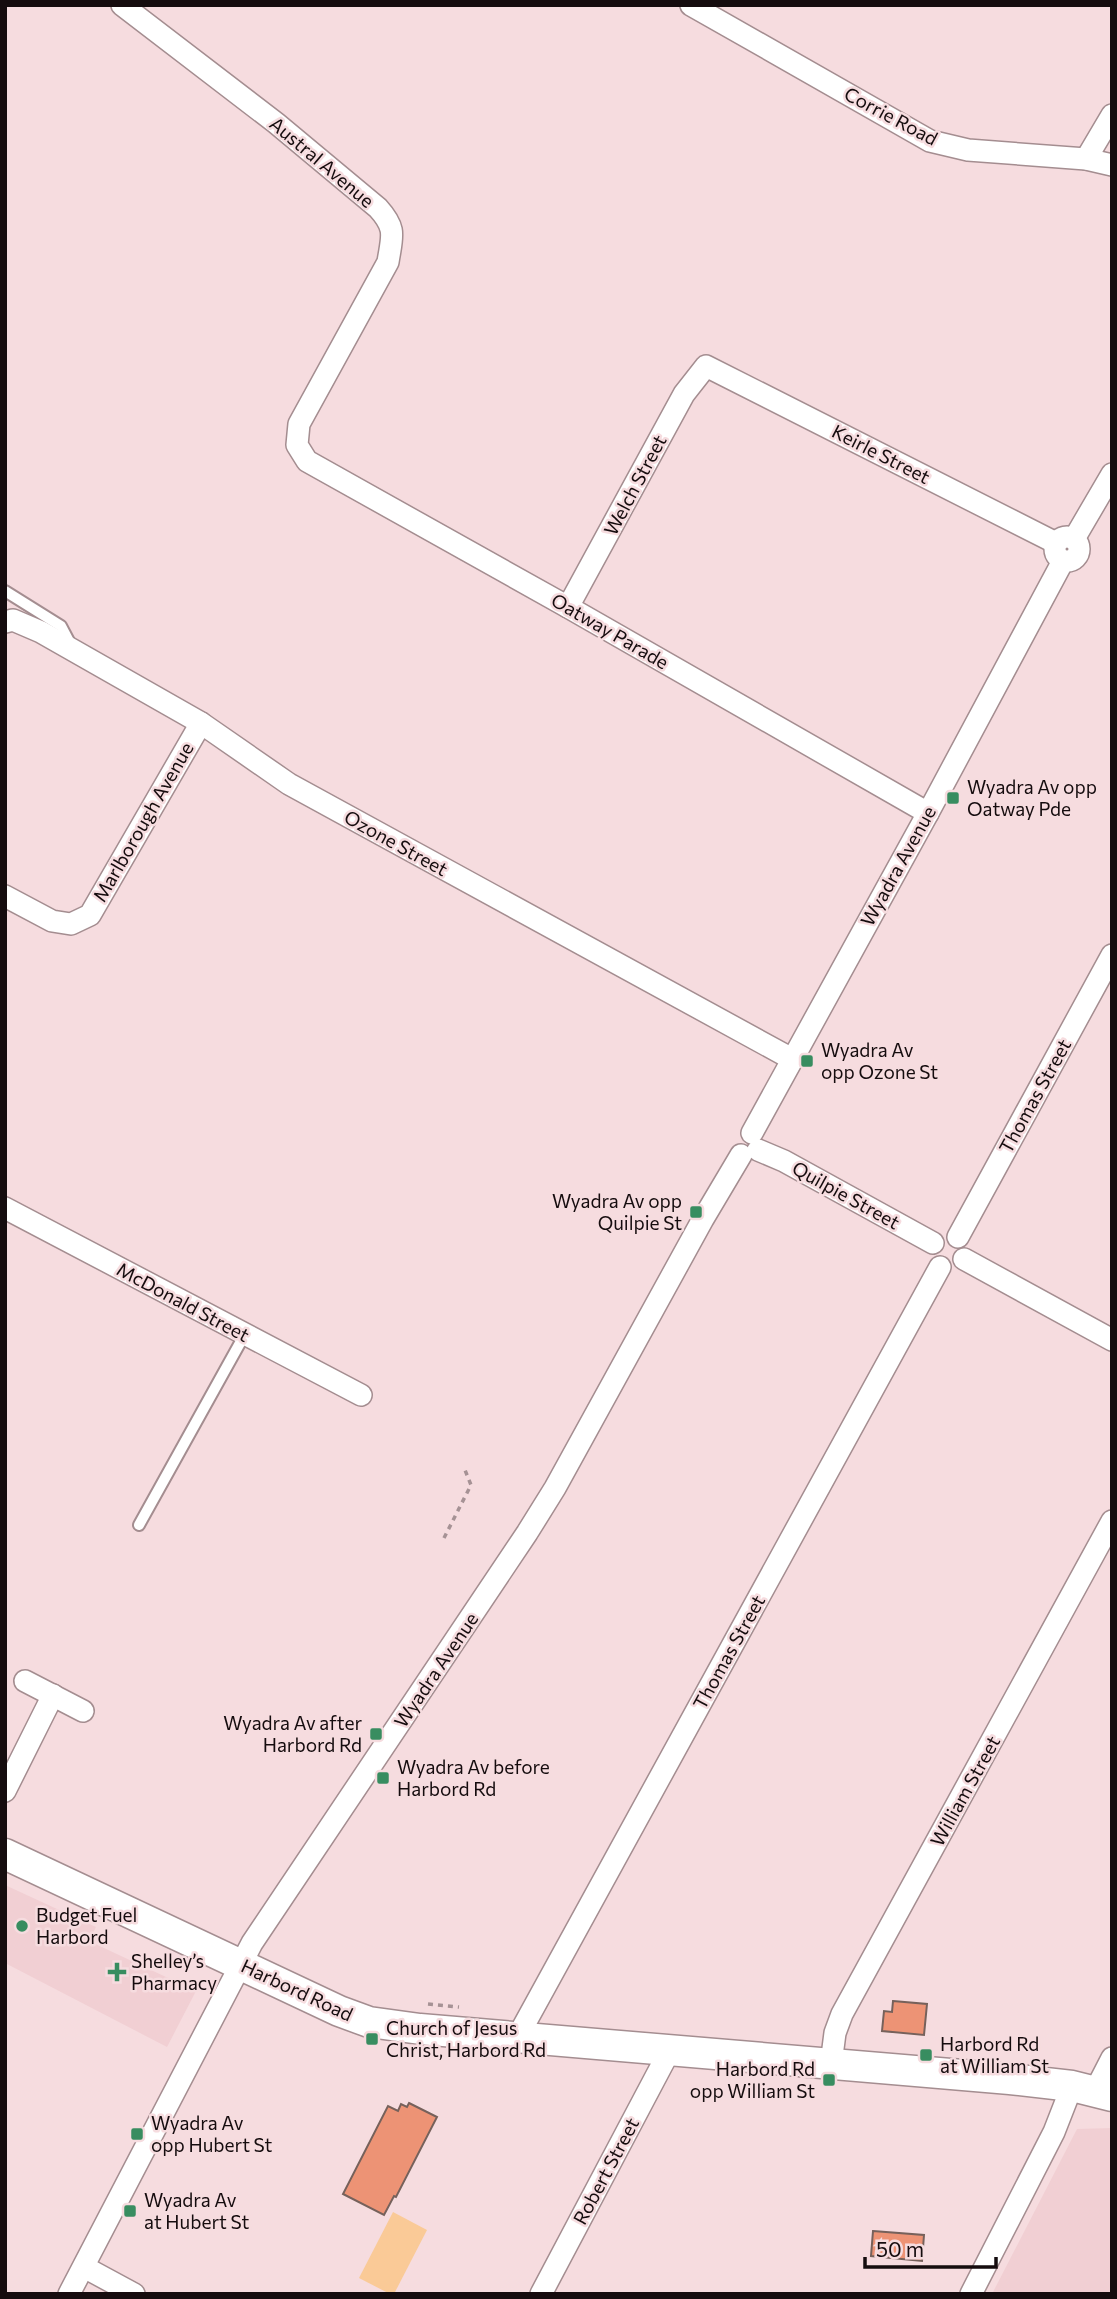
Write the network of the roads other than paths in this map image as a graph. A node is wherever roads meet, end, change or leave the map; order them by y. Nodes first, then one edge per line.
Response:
1 (122, 5) edge
2 (691, 5) edge
3 (1112, 115) edge
4 (1086, 159) junction
5 (1112, 165) edge
6 (706, 366) joint
7 (297, 445) joint
8 (1112, 474) edge
9 (1065, 548) junction
10 (5, 591) edge
11 (568, 607) junction
12 (5, 622) edge
13 (74, 651) junction
14 (201, 723) junction
15 (928, 813) junction
16 (5, 896) edge
17 (1112, 955) edge
18 (792, 1059) junction
19 (751, 1146) junction
20 (5, 1208) edge
21 (958, 1237) junction
22 (933, 1243) junction
23 (964, 1259) junction
24 (940, 1267) junction
25 (245, 1334) junction
26 (1112, 1340) edge
27 (361, 1395) dead end
28 (1112, 1521) edge
29 (139, 1525) dead end
30 (25, 1681) dead end
31 (53, 1695) junction
32 (83, 1711) dead end
33 (5, 1791) edge
34 (5, 1854) edge
35 (241, 1964) junction
36 (518, 2036) junction
37 (671, 2048) junction
38 (1112, 2058) edge
39 (831, 2064) junction
40 (1093, 2091) edge
41 (83, 2267) junction
42 (69, 2294) edge
43 (134, 2294) edge
44 (541, 2294) edge
45 (971, 2294) edge

1 - 7 street, Austral Avenue
2 - 4 street, Corrie Road
3 - 4 street
4 - 5 street, Corrie Road
6 - 9 street, Keirle Street
6 - 11 street, Welch Street
7 - 11 street, Oatway Parade
8 - 9 street, Wyadra Avenue
9 - 15 street, Wyadra Avenue
10 - 13 lane
11 - 15 street, Oatway Parade
12 - 13 street, Ozone Street
13 - 14 street, Ozone Street
14 - 16 street, Marlborough Avenue
14 - 18 street, Ozone Street
15 - 18 street, Wyadra Avenue
17 - 21 street, Thomas Street
18 - 19 street, Wyadra Avenue
19 - 22 street, Quilpie Street
19 - 35 street, Wyadra Avenue
20 - 25 street, McDonald Street
21 - 22 street
21 - 23 street
22 - 24 street
23 - 24 street
23 - 26 street
24 - 36 street, Thomas Street
25 - 27 street, McDonald Street
25 - 29 lane
28 - 39 street, William Street
30 - 31 street
31 - 32 street
31 - 33 street
34 - 35 main road, Harbord Road
35 - 36 main road, Harbord Road
35 - 41 street, Wyadra Avenue
36 - 37 main road, Harbord Road
37 - 39 main road, Harbord Road
37 - 44 street, Robert Street
38 - 40 street
39 - 40 main road, Harbord Road
40 - 45 street
41 - 42 street, Wyadra Avenue
41 - 43 street

